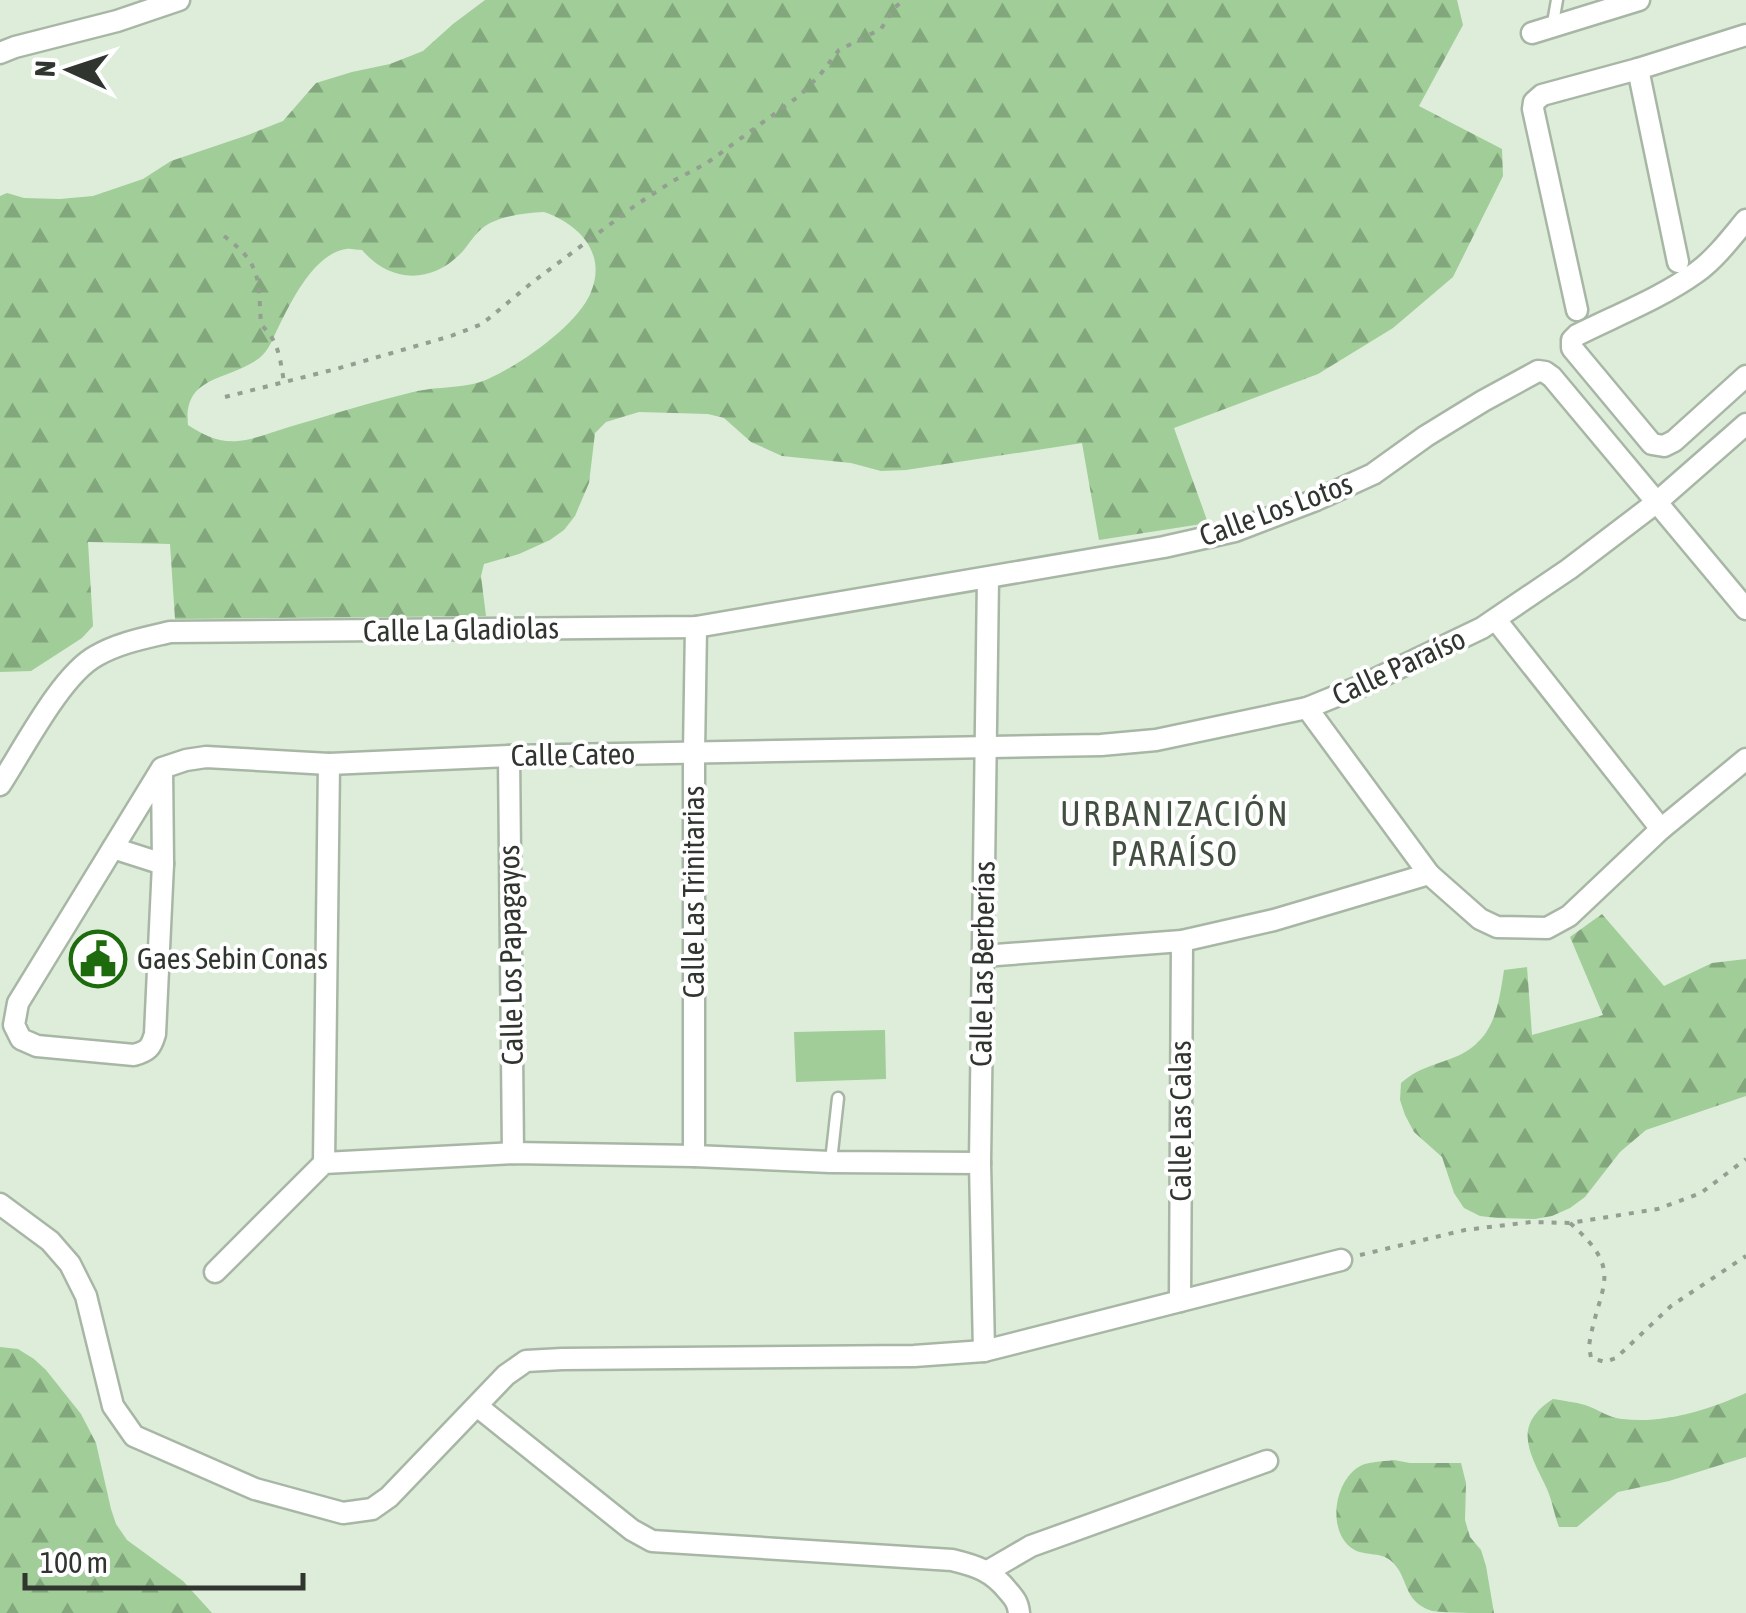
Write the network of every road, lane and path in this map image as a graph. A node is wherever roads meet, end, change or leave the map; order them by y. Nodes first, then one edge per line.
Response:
1 (179, 0) edge
2 (904, 0) edge
3 (1557, 0) edge
4 (1639, 0) edge
5 (1556, 25) junction
6 (1532, 33) dead end
7 (1745, 41) edge
8 (0, 53) edge
9 (1638, 69) junction
10 (1746, 220) edge
11 (224, 236) dead end
12 (1678, 262) dead end
13 (1577, 310) dead end
14 (1746, 376) edge
15 (284, 382) junction
16 (225, 397) dead end
17 (1746, 424) edge
18 (1657, 502) junction
19 (988, 578) junction
20 (1746, 609) edge
21 (1496, 620) junction
22 (696, 628) junction
23 (1308, 708) junction
24 (986, 748) junction
25 (694, 752) junction
26 (509, 756) junction
27 (1746, 759) edge
28 (329, 764) junction
29 (162, 768) junction
30 (0, 785) edge
31 (1661, 829) junction
32 (113, 848) junction
33 (163, 864) junction
34 (1429, 874) junction
35 (1182, 941) junction
36 (984, 956) junction
37 (838, 1098) dead end
38 (513, 1153) junction
39 (694, 1156) junction
40 (1746, 1158) edge
41 (830, 1162) junction
42 (324, 1163) junction
43 (980, 1163) junction
44 (0, 1204) edge
45 (1570, 1224) junction
46 (1746, 1256) edge
47 (1341, 1260) joint
48 (215, 1272) dead end
49 (1180, 1302) junction
50 (984, 1351) junction
51 (477, 1406) junction
52 (1267, 1462) dead end
53 (988, 1571) junction
54 (1019, 1613) edge

1 - 8 street
2 - 15 path
3 - 5 lane
4 - 5 street
5 - 6 street
7 - 9 street
9 - 12 street
9 - 13 street
10 - 14 street
11 - 15 path
15 - 16 path
17 - 18 street, Calle Paraíso
18 - 19 street, Calle Los Lotos
18 - 20 street
18 - 21 street, Calle Paraíso
19 - 22 street, Calle La Gladiolas
19 - 24 street, Calle Las Berberías
21 - 23 street, Calle Paraíso
21 - 31 street
22 - 25 street, Calle Las Trinitarias
22 - 30 street, Calle La Gladiolas
23 - 24 street, Calle Paraíso
23 - 34 street
24 - 25 street, Calle Cateo
24 - 36 street, Calle Las Berberías
25 - 26 street, Calle Cateo
25 - 39 street, Calle Las Trinitarias
26 - 28 street, Calle Cateo
26 - 38 street, Calle Los Papagayos
27 - 31 street
28 - 29 street, Calle Cateo
28 - 42 street
29 - 32 street
29 - 33 street
31 - 34 street
32 - 33 street
32 - 33 street
34 - 35 street
35 - 36 street
35 - 49 street, Calle Las Calas
36 - 43 street, Calle Las Berberías
37 - 41 lane
38 - 39 street
38 - 42 street
39 - 41 street
40 - 45 path
41 - 43 street
42 - 48 street
43 - 50 street, Calle Las Berberías
44 - 51 street
45 - 46 path
45 - 47 path
47 - 49 street
49 - 50 street
50 - 51 street
51 - 53 street
52 - 53 street
53 - 54 street

